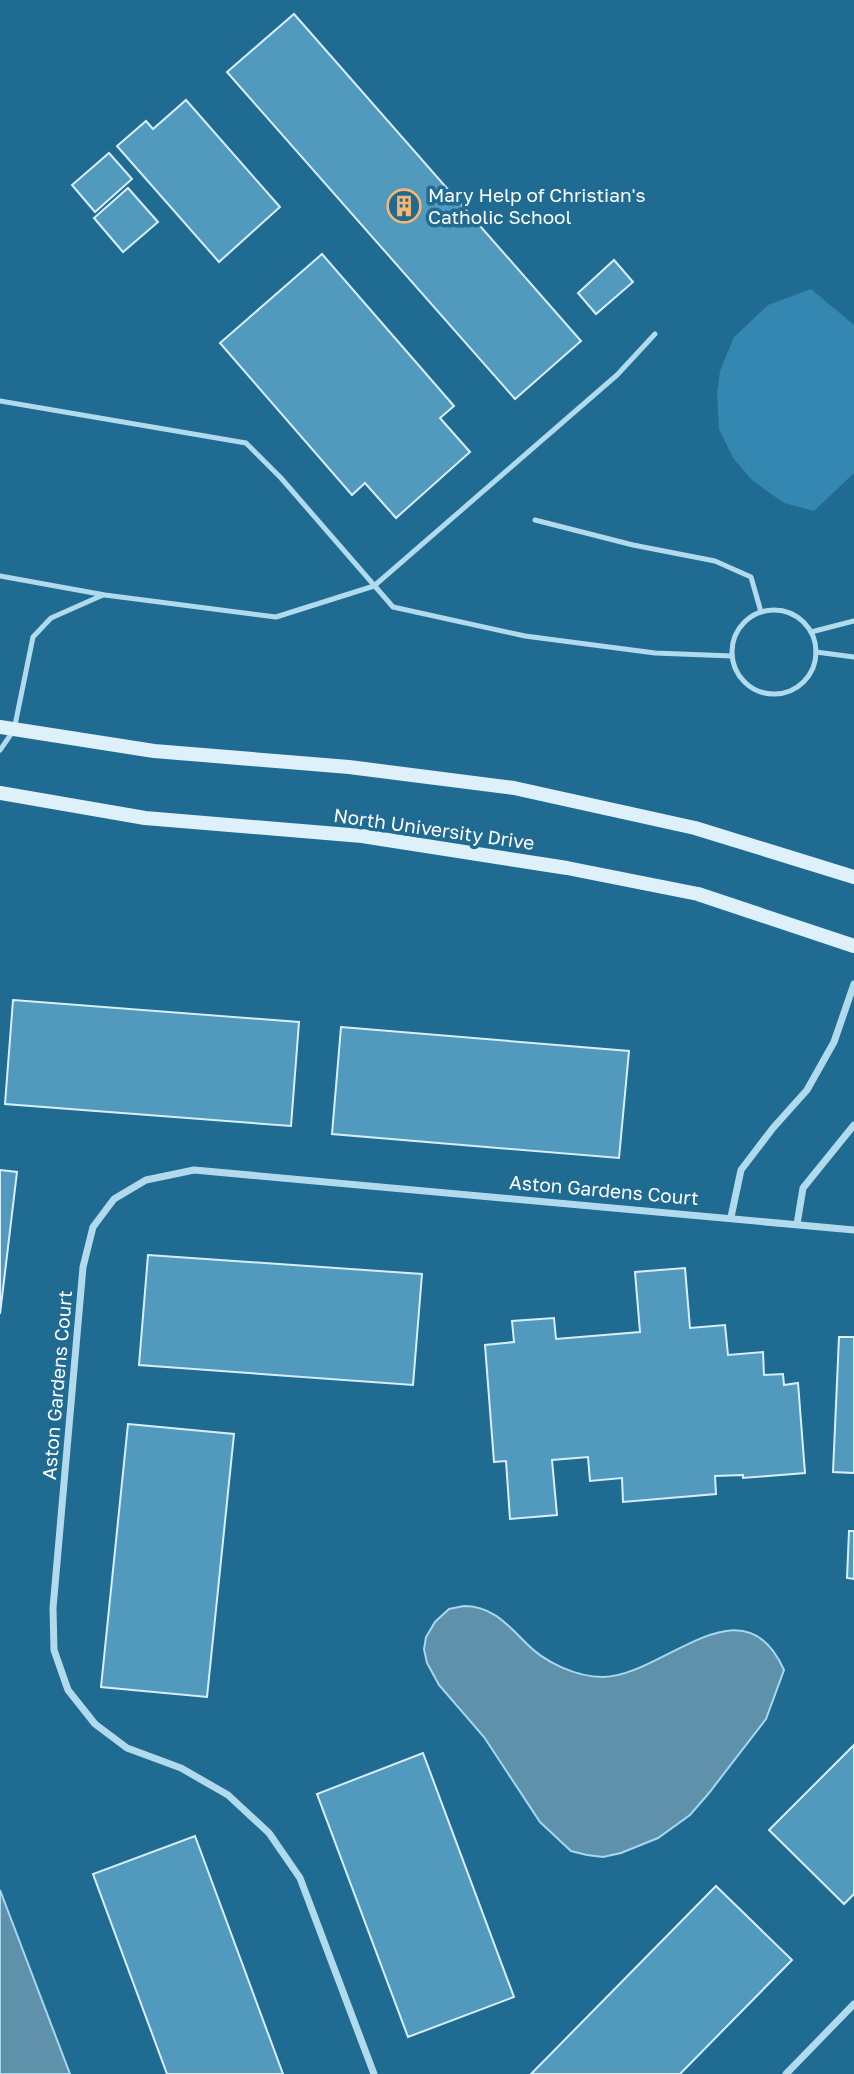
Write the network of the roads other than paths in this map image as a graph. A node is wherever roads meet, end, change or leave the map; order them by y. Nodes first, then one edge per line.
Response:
1 (655, 334) dead end
2 (0, 401) edge
3 (535, 520) dead end
4 (0, 576) edge
5 (373, 586) junction
6 (105, 595) junction
7 (761, 612) junction
8 (854, 621) edge
9 (811, 632) junction
10 (816, 652) junction
11 (732, 656) junction
12 (854, 657) edge
13 (7, 728) edge
14 (0, 750) edge
15 (0, 793) edge
16 (854, 877) edge
17 (854, 946) edge
18 (854, 984) edge
19 (854, 1125) edge
20 (731, 1217) junction
21 (797, 1224) junction
22 (854, 1230) edge
23 (854, 2004) edge
24 (374, 2074) edge
25 (786, 2074) edge

1 - 5 lane
2 - 5 lane
3 - 7 lane
4 - 6 lane
5 - 6 lane
5 - 11 lane
6 - 13 lane
7 - 9 lane
7 - 11 lane
8 - 9 lane
9 - 10 lane
10 - 11 lane
10 - 12 lane
13 - 14 lane
13 - 16 main road
15 - 17 main road, North University Drive
18 - 20 street
19 - 21 street
20 - 21 street, Aston Gardens Court
20 - 24 street, Aston Gardens Court
21 - 22 street, Aston Gardens Court
23 - 25 street

